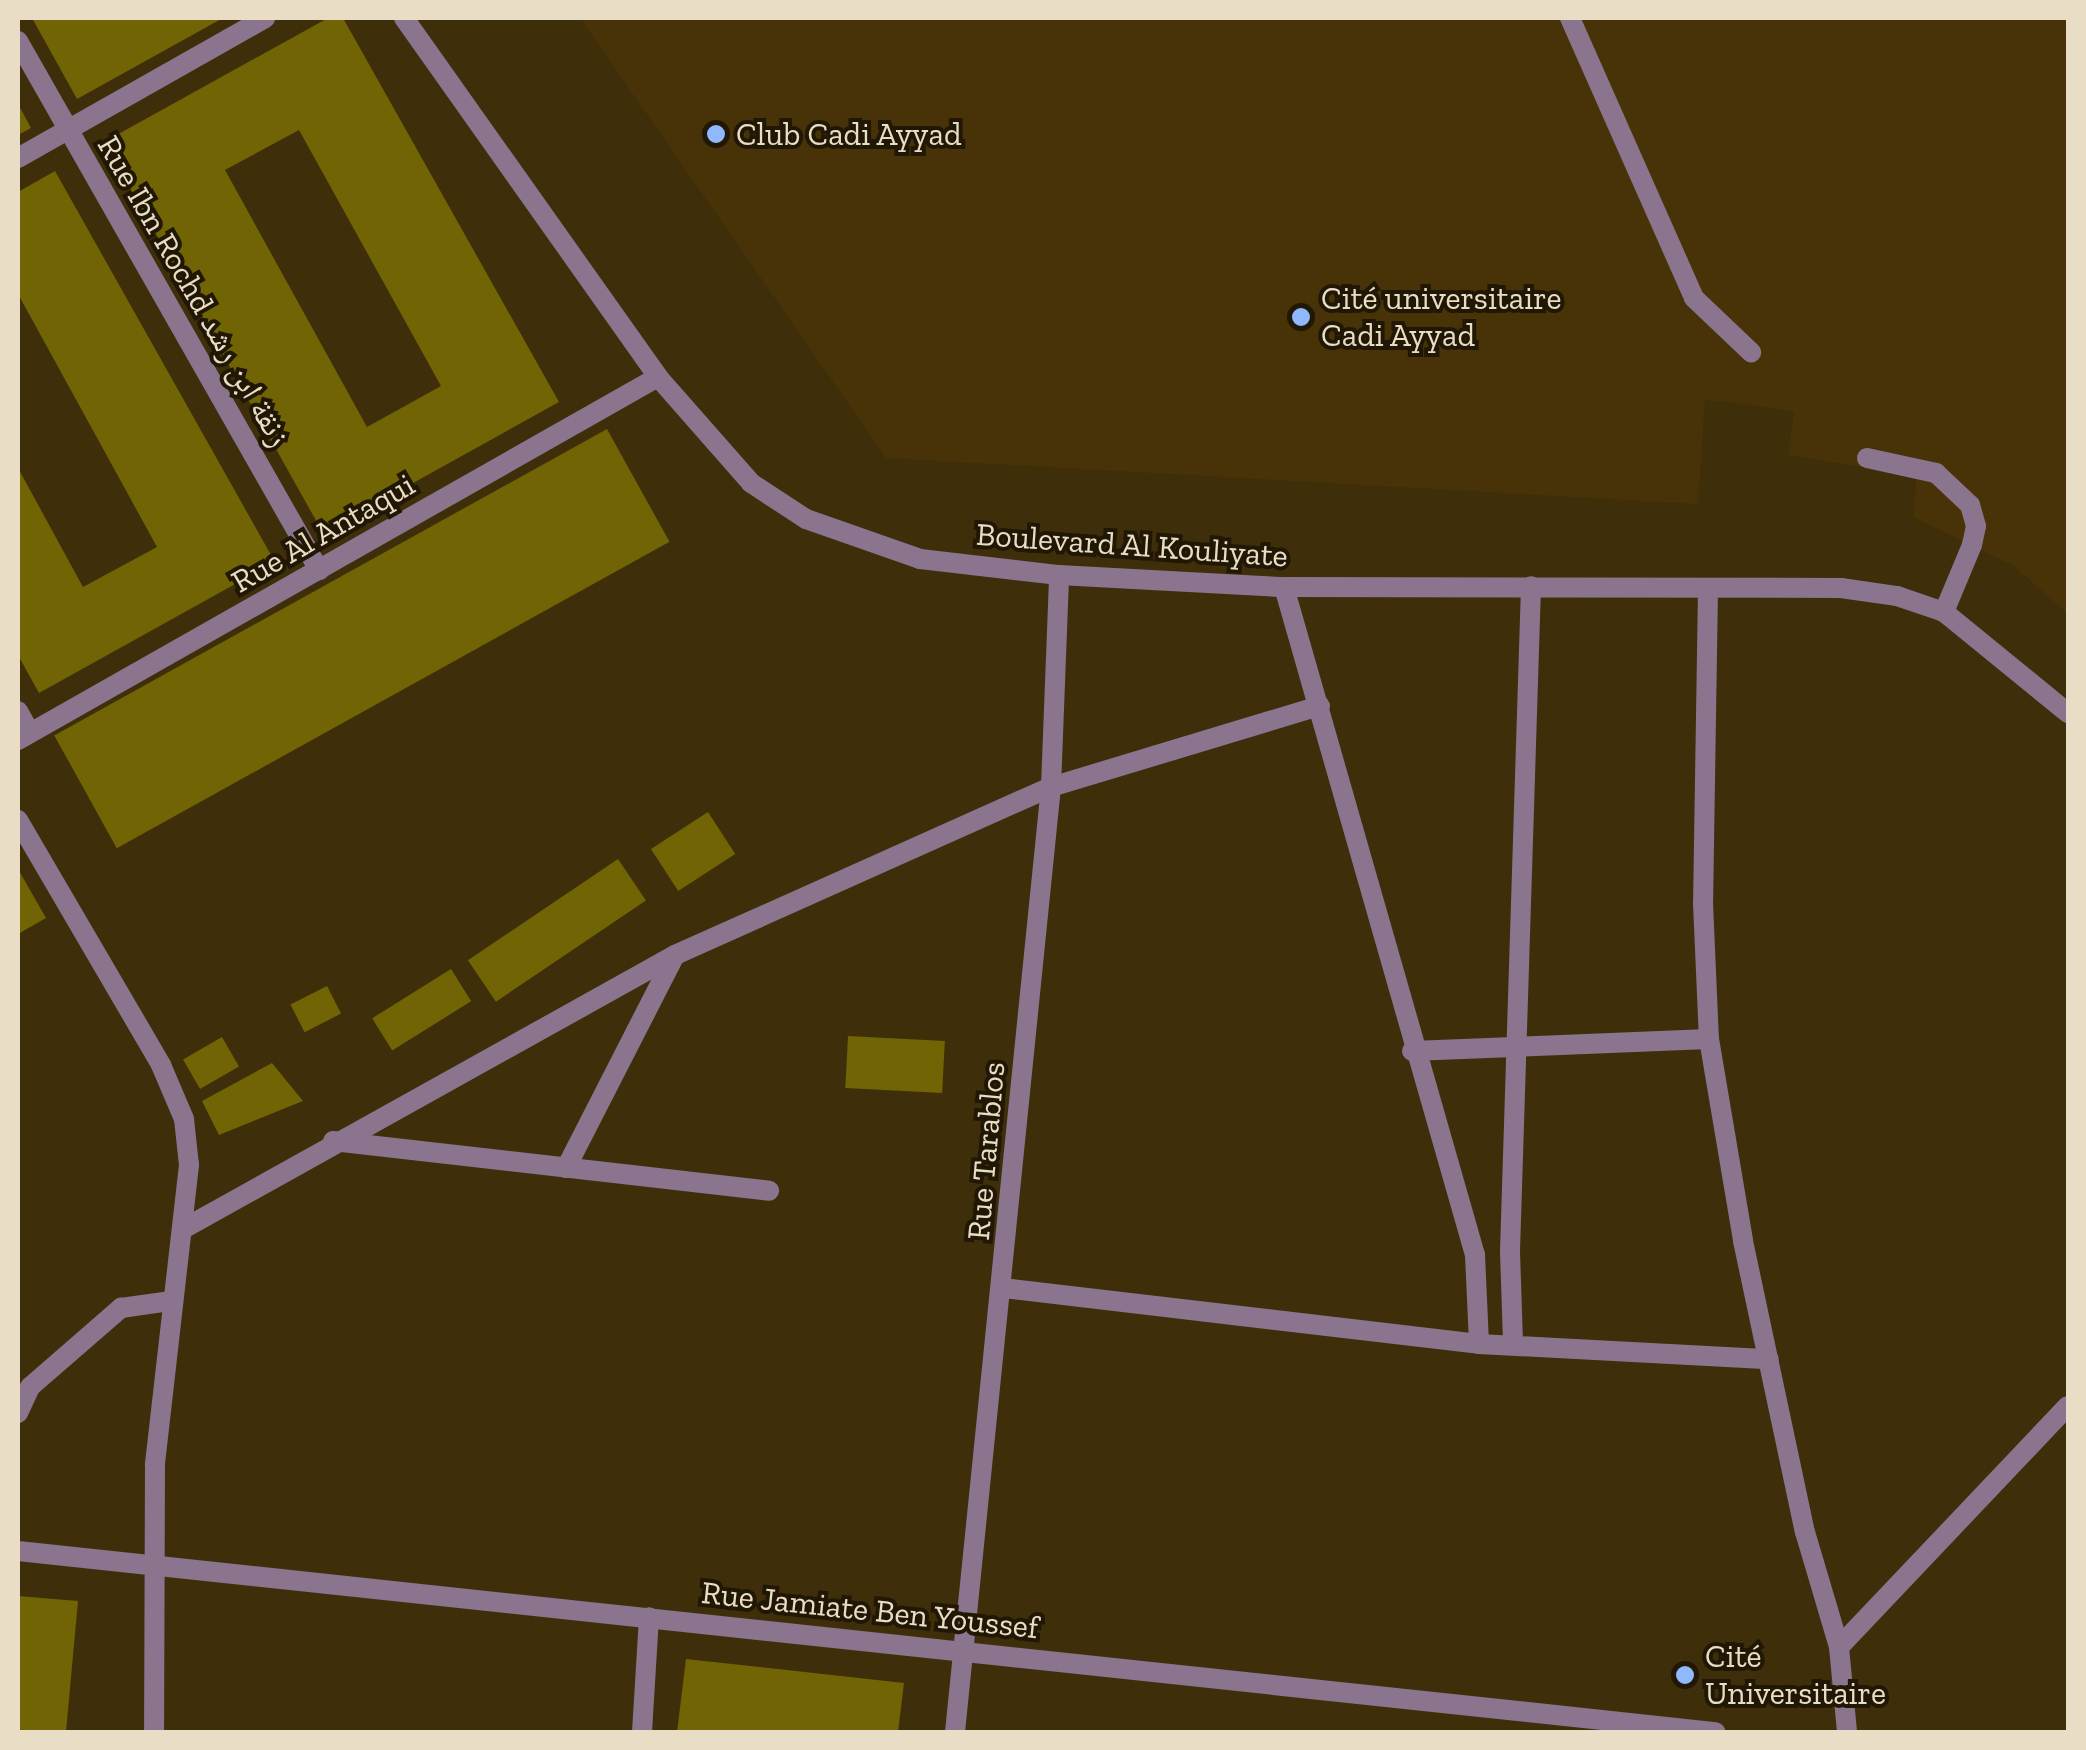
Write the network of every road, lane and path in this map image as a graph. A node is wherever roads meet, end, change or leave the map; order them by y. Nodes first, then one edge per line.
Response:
1 (265, 18) edge
2 (404, 18) edge
3 (1570, 18) edge
4 (18, 41) edge
5 (68, 129) junction
6 (18, 158) edge
7 (1751, 352) dead end
8 (658, 377) junction
9 (1867, 458) dead end
10 (319, 570) junction
11 (1059, 574) junction
12 (1532, 586) junction
13 (1284, 587) junction
14 (1708, 590) junction
15 (1944, 612) junction
16 (1320, 706) junction
17 (18, 711) edge
18 (2068, 713) edge
19 (24, 736) edge
20 (1051, 787) junction
21 (18, 820) edge
22 (674, 955) junction
23 (1709, 1039) junction
24 (1515, 1042) junction
25 (1412, 1051) junction
26 (333, 1141) junction
27 (566, 1168) junction
28 (769, 1191) dead end
29 (183, 1229) junction
30 (1004, 1288) junction
31 (170, 1301) junction
32 (1513, 1342) junction
33 (1480, 1344) junction
34 (1769, 1359) junction
35 (2068, 1406) edge
36 (18, 1413) edge
37 (18, 1551) edge
38 (153, 1562) junction
39 (649, 1617) junction
40 (1839, 1647) junction
41 (965, 1649) junction
42 (1588, 1726) edge
43 (154, 1732) edge
44 (642, 1732) edge
45 (955, 1732) edge
46 (1716, 1732) edge
47 (1847, 1732) edge

1 - 5 street
2 - 8 street, Boulevard Al Kouliyate
3 - 7 street
4 - 5 street, Rue Ibn Rochd زنقة ابن رشد
5 - 6 street
5 - 10 street, Rue Ibn Rochd زنقة ابن رشد
8 - 10 street, Rue Al Antaqui
8 - 11 street, Boulevard Al Kouliyate
9 - 15 street
10 - 19 street, Rue Al Antaqui
11 - 13 street, Boulevard Al Kouliyate
11 - 20 street, Rue Tarablos
12 - 13 street, Boulevard Al Kouliyate
12 - 14 street, Boulevard Al Kouliyate
12 - 24 street
13 - 16 street
14 - 15 street, Boulevard Al Kouliyate
14 - 23 street
15 - 18 street, Boulevard Al Kouliyate
16 - 20 street
16 - 25 street
17 - 19 street
20 - 22 street
20 - 30 street, Rue Tarablos
21 - 29 street
22 - 26 street
22 - 27 street
23 - 24 street
23 - 34 street
24 - 25 street
24 - 32 street
25 - 33 street
26 - 27 street
26 - 29 street
27 - 28 street
29 - 31 street
30 - 33 street
30 - 41 street, Rue Tarablos
31 - 36 street
31 - 38 street
32 - 33 street
32 - 34 street
34 - 40 street
35 - 40 street
37 - 38 street, Rue Jamiate Ben Youssef
38 - 39 street, Rue Jamiate Ben Youssef
38 - 43 street
39 - 41 street, Rue Jamiate Ben Youssef
39 - 44 street
40 - 47 street
41 - 42 street, Rue Jamiate Ben Youssef
41 - 45 street, Rue Tarablos
42 - 46 street, Rue Jamiate Ben Youssef

